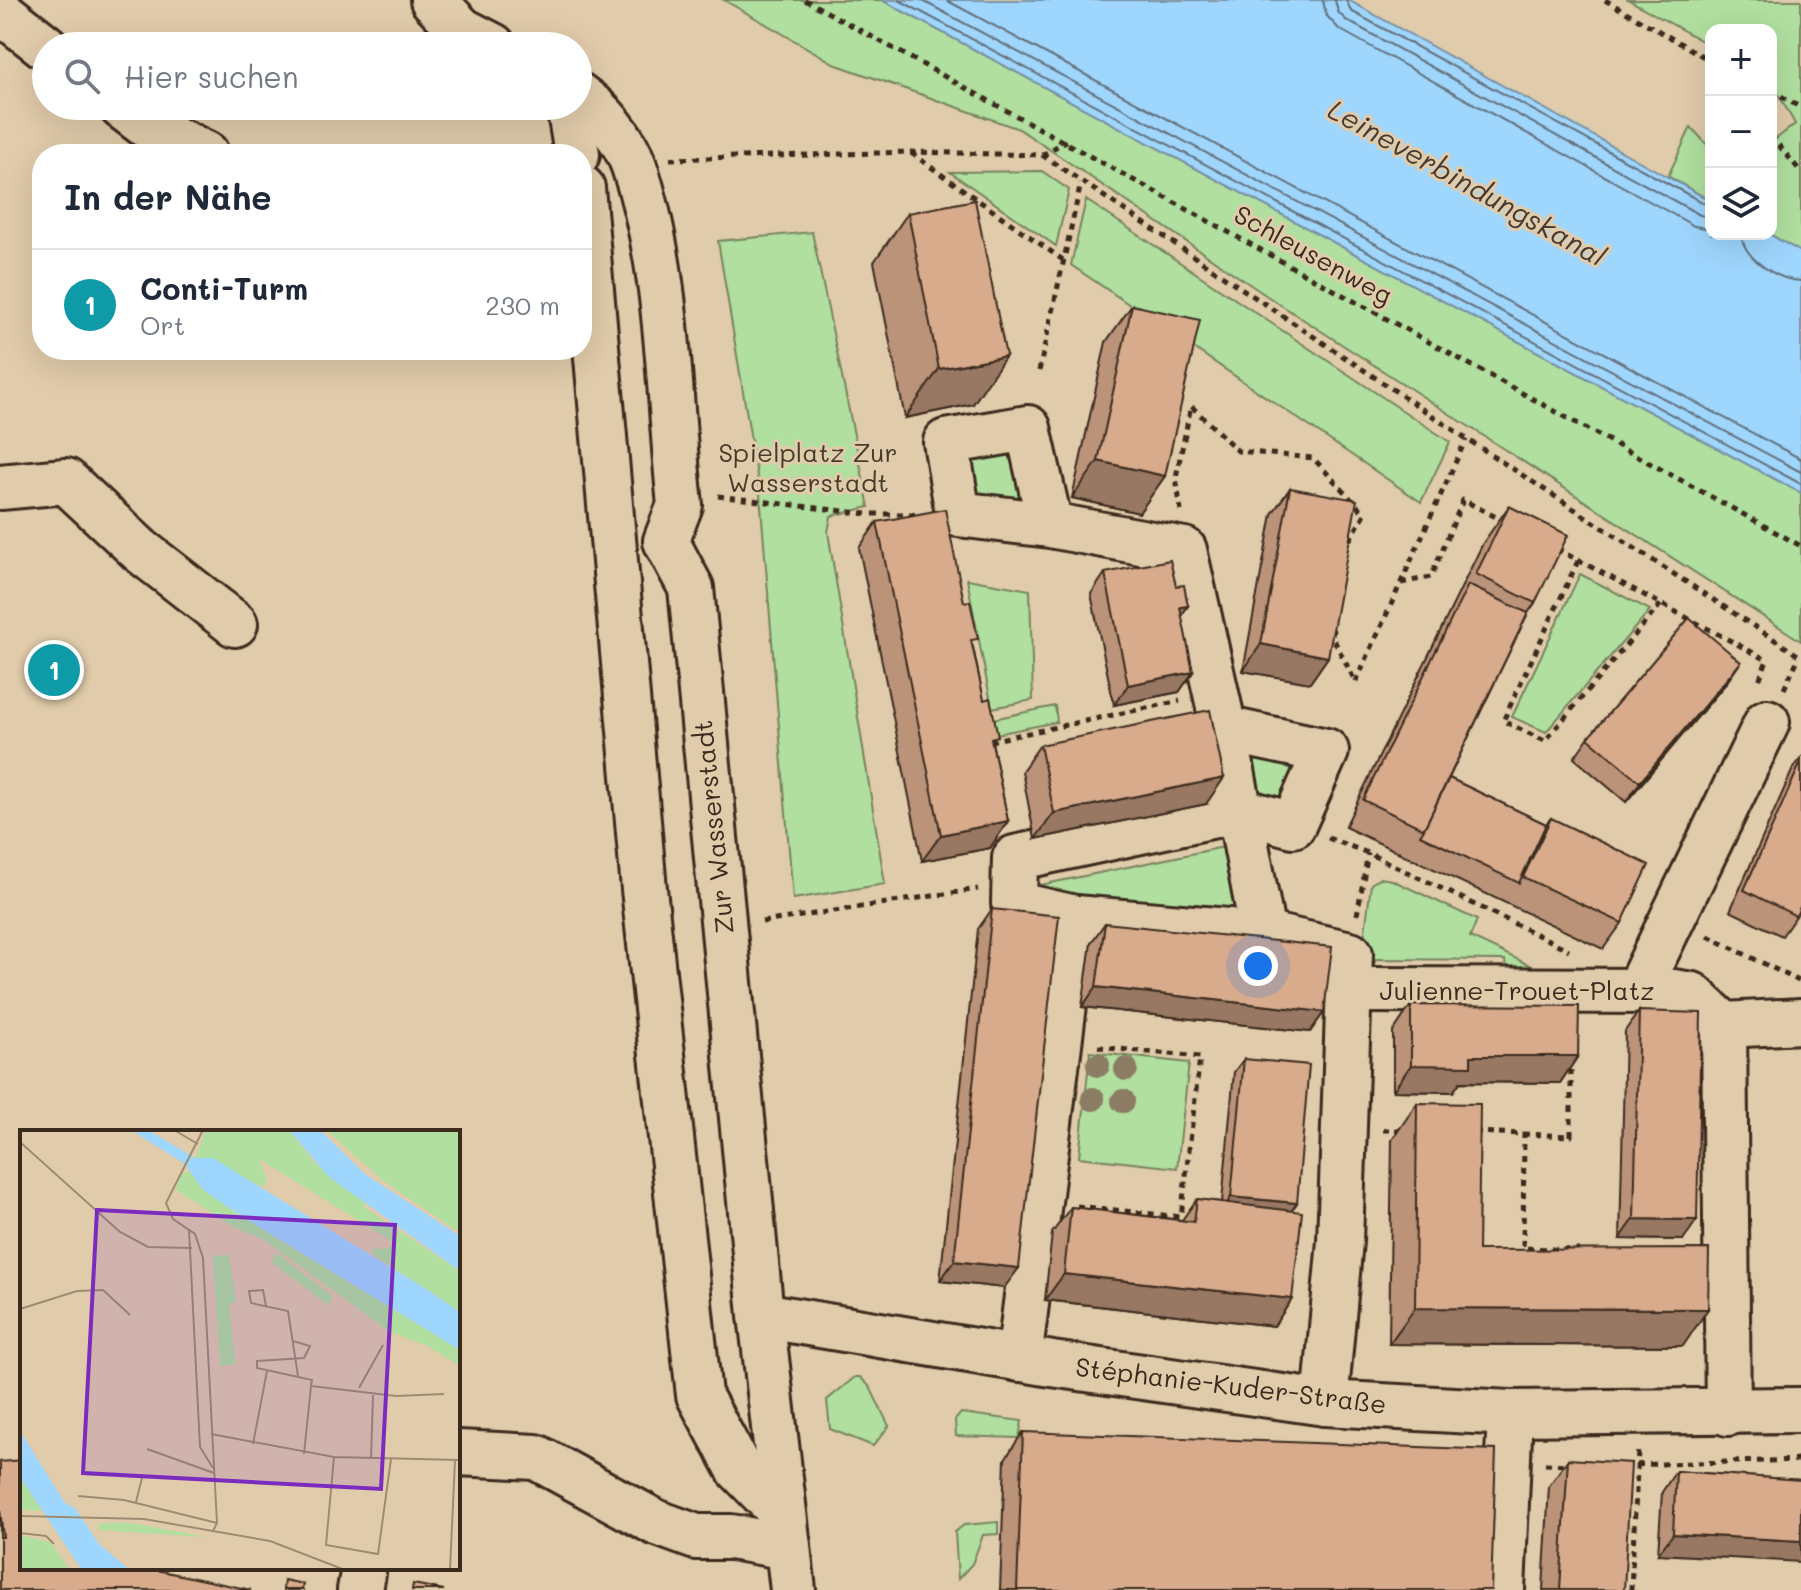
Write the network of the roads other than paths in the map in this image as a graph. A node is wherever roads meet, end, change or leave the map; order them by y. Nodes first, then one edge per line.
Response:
1 (433, 0) edge
2 (0, 11) edge
3 (466, 32) edge
4 (32, 36) edge
5 (592, 105) edge
6 (139, 120) edge
7 (571, 120) edge
8 (185, 144) edge
9 (575, 144) edge
10 (592, 300) edge
11 (0, 487) edge
12 (1050, 525) junction
13 (613, 538) junction
14 (666, 541) junction
15 (235, 624) dead end
16 (1761, 705) road end
17 (1220, 711) junction
18 (1238, 810) junction
19 (1075, 918) junction
20 (1263, 934) junction
21 (1348, 972) junction
22 (1638, 990) junction
23 (1801, 1021) edge
24 (1724, 1025) junction
25 (761, 1315) junction
26 (1019, 1359) junction
27 (1325, 1403) junction
28 (1801, 1410) edge
29 (1510, 1413) junction
30 (1728, 1413) junction
31 (460, 1453) edge
32 (786, 1531) junction
33 (793, 1590) edge
34 (1502, 1590) edge

1 - 3 street
2 - 4 street
5 - 14 street
6 - 8 street
7 - 9 street
10 - 13 street
11 - 15 street
12 - 12 street
12 - 17 street
13 - 14 street
13 - 32 street
14 - 25 street, Zur Wasserstadt
16 - 22 street
17 - 18 street
17 - 18 street
18 - 19 street, Julienne-Trouet-Platz
18 - 20 street
19 - 20 street, Julienne-Trouet-Platz
19 - 26 street
20 - 21 street, Julienne-Trouet-Platz
21 - 22 street, Julienne-Trouet-Platz
21 - 27 street
22 - 24 street, Julienne-Trouet-Platz
23 - 24 street
24 - 30 street
25 - 26 street, Stéphanie-Kuder-Straße
25 - 32 street, Zur Wasserstadt
26 - 27 street, Stéphanie-Kuder-Straße
27 - 29 street, Stéphanie-Kuder-Straße
28 - 30 street, Stéphanie-Kuder-Straße
29 - 30 street, Stéphanie-Kuder-Straße
29 - 34 street
31 - 32 street
32 - 33 street, Zur Wasserstadt

